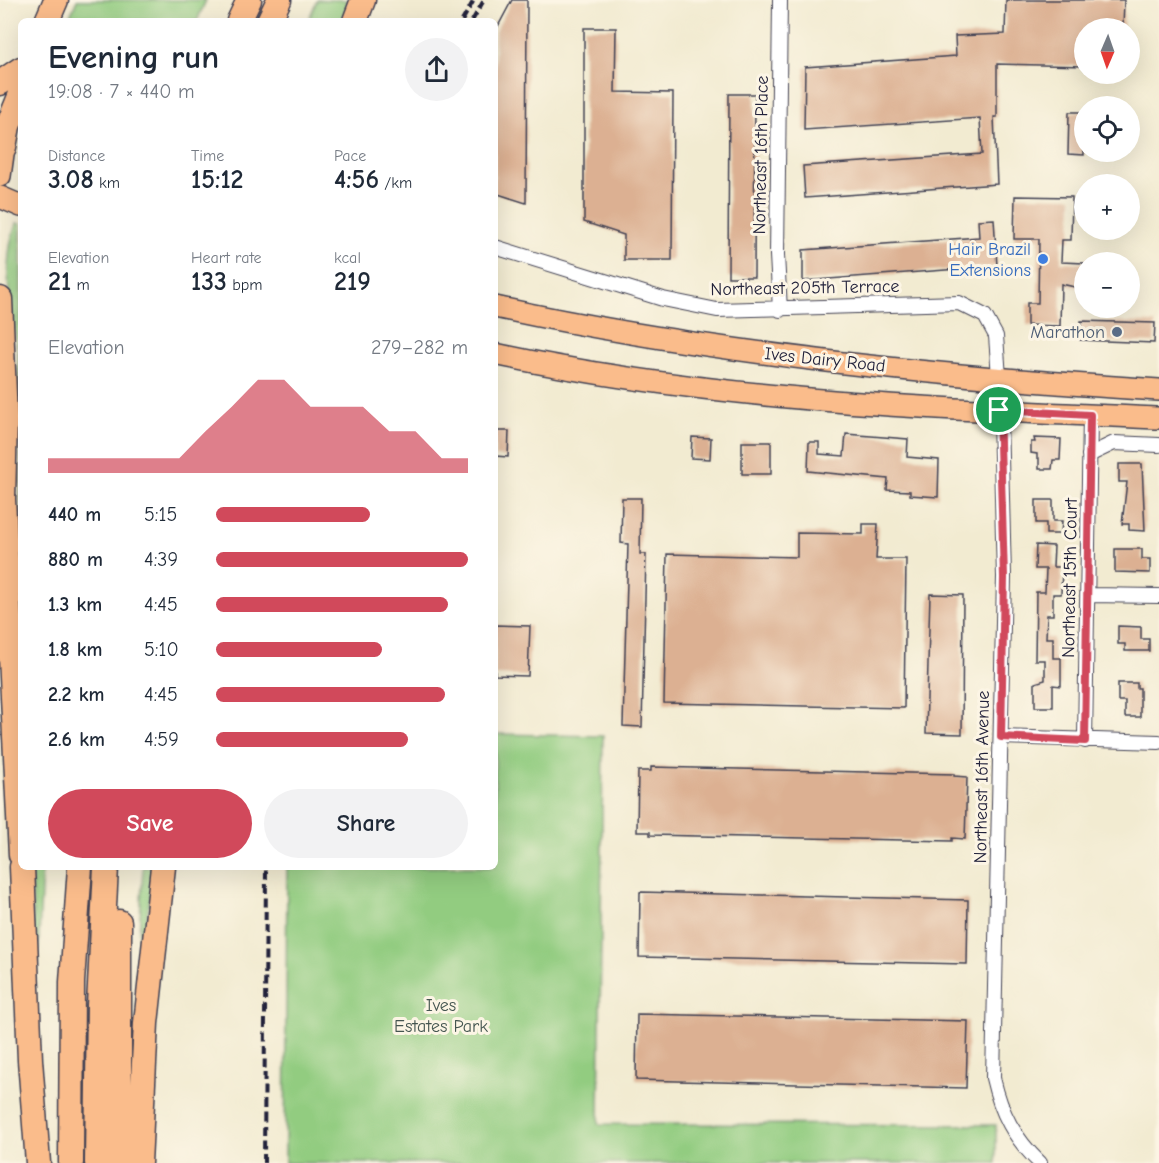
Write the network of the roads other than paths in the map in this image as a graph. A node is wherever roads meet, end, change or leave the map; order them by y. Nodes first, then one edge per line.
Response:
1 (56, 0) edge
2 (234, 0) edge
3 (249, 0) edge
4 (279, 0) edge
5 (296, 0) edge
6 (363, 0) edge
7 (780, 0) edge
8 (48, 18) edge
9 (226, 18) edge
10 (240, 18) edge
11 (270, 18) edge
12 (288, 18) edge
13 (356, 18) edge
14 (18, 71) edge
15 (0, 83) edge
16 (18, 101) edge
17 (8, 149) edge
18 (0, 176) edge
19 (0, 197) edge
20 (18, 205) edge
21 (498, 249) edge
22 (0, 299) edge
23 (498, 308) edge
24 (780, 309) junction
25 (498, 355) edge
26 (999, 377) junction
27 (1159, 390) edge
28 (999, 410) junction
29 (1090, 415) junction
30 (1159, 418) edge
31 (1159, 445) edge
32 (1089, 455) junction
33 (1, 492) edge
34 (1089, 595) junction
35 (1159, 596) edge
36 (1001, 737) junction
37 (1085, 741) junction
38 (1159, 742) edge
39 (18, 801) edge
40 (22, 870) edge
41 (63, 870) edge
42 (80, 870) edge
43 (106, 870) edge
44 (123, 870) edge
45 (164, 870) edge
46 (38, 1163) edge
47 (56, 1163) edge
48 (71, 1163) edge
49 (97, 1163) edge
50 (119, 1163) edge
51 (139, 1163) edge
52 (1040, 1163) edge

1 - 8 highway
2 - 9 highway
3 - 10 highway
4 - 11 highway
5 - 12 highway
6 - 13 highway
7 - 24 street, Northeast 16th Place
14 - 15 highway
16 - 17 highway
17 - 18 main road
19 - 20 main road
21 - 24 street, Northeast 205th Terrace
22 - 33 highway
23 - 26 main road, Ives Dairy Road
24 - 26 street, Northeast 205th Terrace
25 - 28 main road, Ives Dairy Road
26 - 27 main road, Ives Dairy Road
26 - 28 street, Northeast 16th Avenue
28 - 29 main road, Ives Dairy Road
28 - 36 street, Northeast 16th Avenue
29 - 30 main road, Ives Dairy Road
29 - 32 street, Northeast 15th Court
31 - 32 street
32 - 34 street, Northeast 15th Court
33 - 39 highway
34 - 35 street
34 - 37 street, Northeast 15th Court
36 - 37 street
36 - 52 street, Northeast 16th Avenue
37 - 38 street
40 - 46 highway
41 - 47 highway
42 - 48 highway
43 - 49 highway
44 - 50 highway
45 - 51 highway

